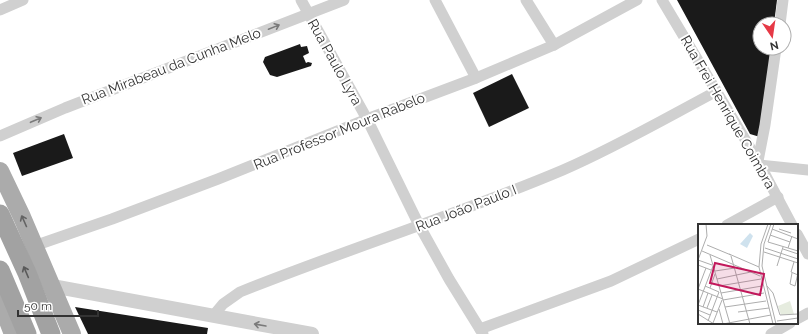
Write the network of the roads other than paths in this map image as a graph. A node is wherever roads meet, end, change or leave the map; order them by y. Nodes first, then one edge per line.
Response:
1 (23, 0) edge
2 (301, 0) edge
3 (344, 0) edge
4 (435, 0) edge
5 (526, 0) edge
6 (637, 0) edge
7 (662, 0) edge
8 (783, 0) edge
9 (0, 10) edge
10 (308, 13) junction
11 (781, 16) edge
12 (554, 46) junction
13 (775, 56) edge
14 (476, 78) junction
15 (717, 91) junction
16 (367, 119) junction
17 (0, 136) edge
18 (759, 163) junction
19 (0, 170) edge
20 (808, 170) edge
21 (778, 198) junction
22 (0, 214) edge
23 (729, 224) edge
24 (791, 224) edge
25 (419, 225) junction
26 (798, 236) edge
27 (698, 239) edge
28 (34, 246) junction
29 (808, 254) edge
30 (0, 270) edge
31 (52, 286) junction
32 (0, 301) edge
33 (808, 313) edge
34 (213, 316) junction
35 (798, 318) edge
36 (788, 324) edge
37 (481, 331) edge
38 (13, 334) edge
39 (27, 334) edge
40 (51, 334) edge
41 (72, 334) edge
42 (312, 334) edge
43 (771, 334) edge

1 - 9 street
2 - 10 street, Rua Paulo Lyra
3 - 10 street, Rua Mirabeau da Cunha Melo
4 - 14 street
5 - 12 street
6 - 12 street, Rua Professor Moura Rabelo
7 - 15 street, Rua Frei Henrique Coimbra
8 - 11 street
10 - 16 street, Rua Paulo Lyra
17 -> 10 street, Rua Mirabeau da Cunha Melo
12 - 14 street, Rua Professor Moura Rabelo
13 - 18 street
14 - 16 street, Rua Professor Moura Rabelo
15 - 18 street, Rua Frei Henrique Coimbra
15 - 25 street, Rua João Paulo I
16 - 25 street, Rua Paulo Lyra
16 - 28 street, Rua Professor Moura Rabelo
18 - 20 street
18 - 21 street, Rua Frei Henrique Coimbra
28 -> 19 main road
21 - 23 street
21 - 24 street, Rua Frei Henrique Coimbra
40 -> 22 highway
25 - 34 street, Rua João Paulo I
25 - 37 street, Rua Paulo Lyra
26 - 29 street
27 - 37 street
28 - 31 main road
30 - 39 highway
31 - 34 street
31 - 41 main road
32 - 38 main road
33 - 35 street
42 -> 34 street
36 - 43 street

